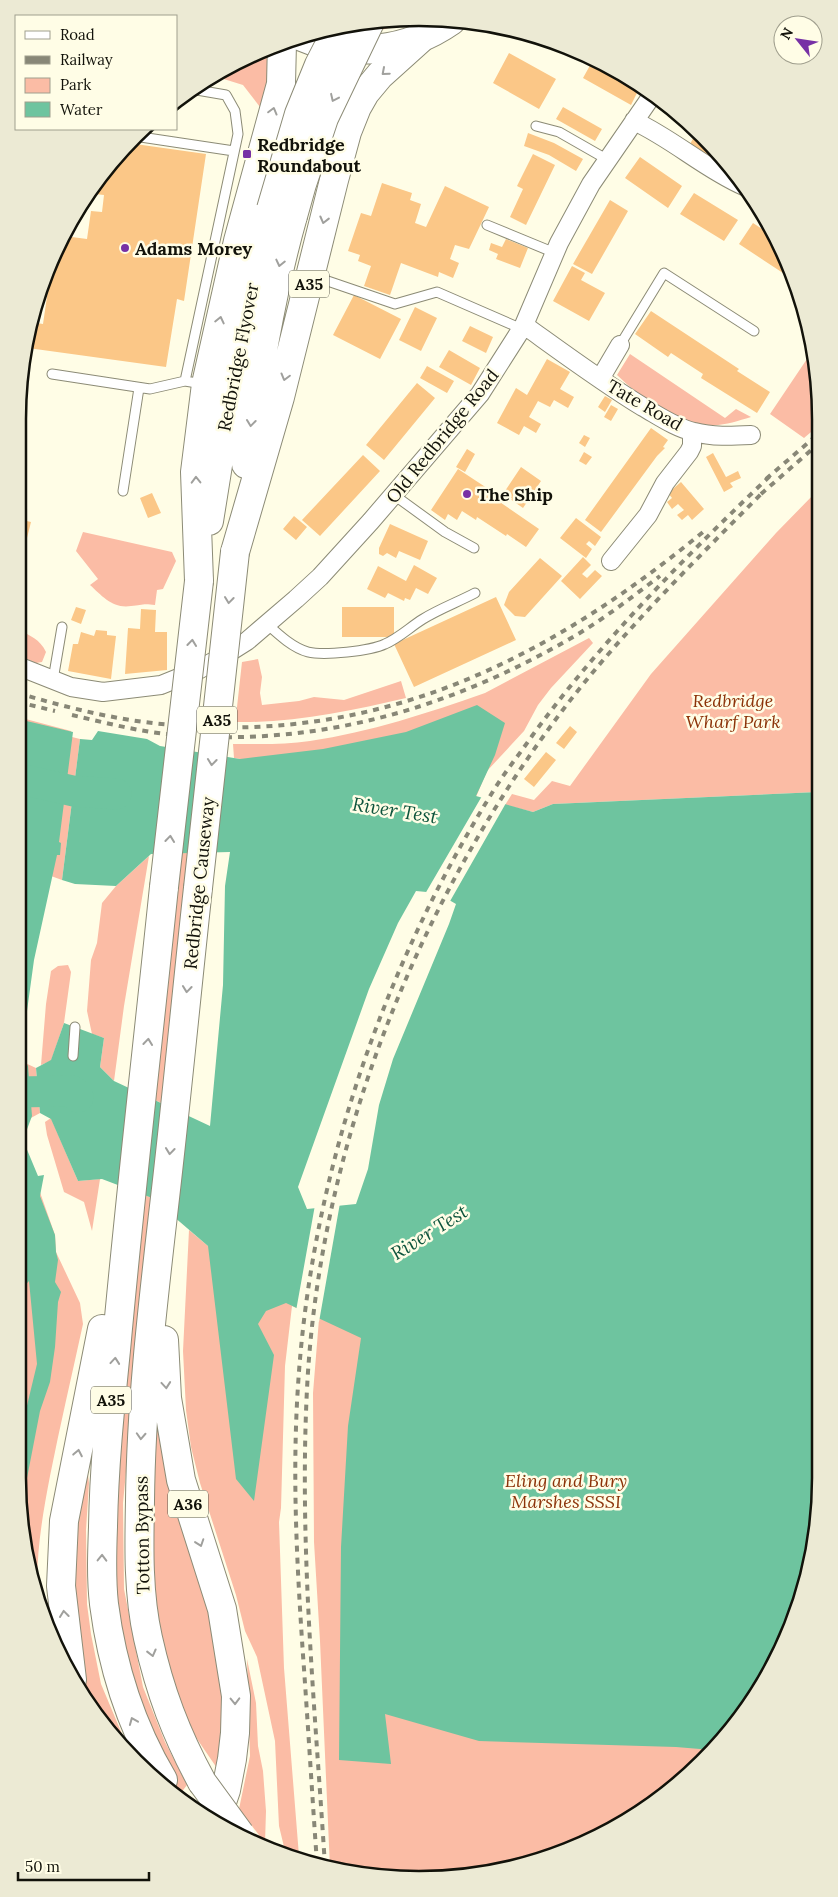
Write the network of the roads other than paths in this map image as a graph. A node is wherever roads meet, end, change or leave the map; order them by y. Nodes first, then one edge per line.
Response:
1 (441, 27) edge
2 (366, 30) edge
3 (333, 36) edge
4 (420, 39) junction
5 (314, 41) edge
6 (282, 51) edge
7 (203, 91) edge
8 (649, 100) edge
9 (634, 121) junction
10 (536, 126) dead end
11 (145, 138) edge
12 (234, 151) junction
13 (608, 160) junction
14 (730, 178) edge
15 (282, 213) junction
16 (486, 225) dead end
17 (555, 253) junction
18 (311, 275) junction
19 (523, 327) junction
20 (754, 331) dead end
21 (620, 345) joint
22 (52, 374) dead end
23 (600, 379) junction
24 (195, 383) junction
25 (139, 388) junction
26 (692, 432) junction
27 (751, 435) dead end
28 (123, 491) dead end
29 (394, 495) junction
30 (474, 548) dead end
31 (235, 552) junction
32 (611, 561) dead end
33 (198, 581) junction
34 (475, 593) dead end
35 (267, 624) junction
36 (62, 627) dead end
37 (26, 669) edge
38 (53, 680) junction
39 (75, 1027) dead end
40 (73, 1056) dead end
41 (130, 1193) junction
42 (163, 1214) junction
43 (69, 1656) edge
44 (158, 1771) edge
45 (218, 1815) edge
46 (232, 1823) edge

1 - 4 main road
2 -> 15 main road, Redbridge Flyover / A35, bridge
3 - 15 main road, Redbridge Flyover / A35, bridge
4 - 5 main road
4 -> 18 main road, A35
24 -> 6 main road, A35
7 - 12 lane
8 - 9 street, Old Redbridge Road
9 - 13 street, Old Redbridge Road
9 - 14 street
10 - 13 lane
11 - 12 lane
12 - 24 lane
13 - 17 street, Old Redbridge Road
15 -> 31 main road, Redbridge Flyover / A35
15 - 33 main road, Redbridge Flyover / A35
16 - 17 lane
17 - 19 street, Old Redbridge Road
18 - 19 lane
18 -> 31 main road, A35
19 - 23 street, Tate Road
19 - 29 street, Old Redbridge Road
20 - 21 lane
21 - 23 street, Tate Road
22 - 25 lane
23 - 26 street, Tate Road
24 - 25 lane
33 -> 24 main road, A35
25 - 28 lane
26 - 27 street, Tate Road
26 - 32 street
29 - 30 lane
29 - 35 street, Old Redbridge Road
31 -> 42 main road, Redbridge Causeway / A35, bridge
41 -> 33 main road, Redbridge Causeway / A35, bridge
34 - 35 lane
35 - 38 street, Old Redbridge Road
36 - 38 lane
37 - 38 street, Old Redbridge Road
39 - 40 lane
43 -> 41 main road
44 -> 41 main road, Totton Bypass / A35
42 -> 45 main road, A36
42 -> 46 main road, Totton Bypass / A35, bridge

